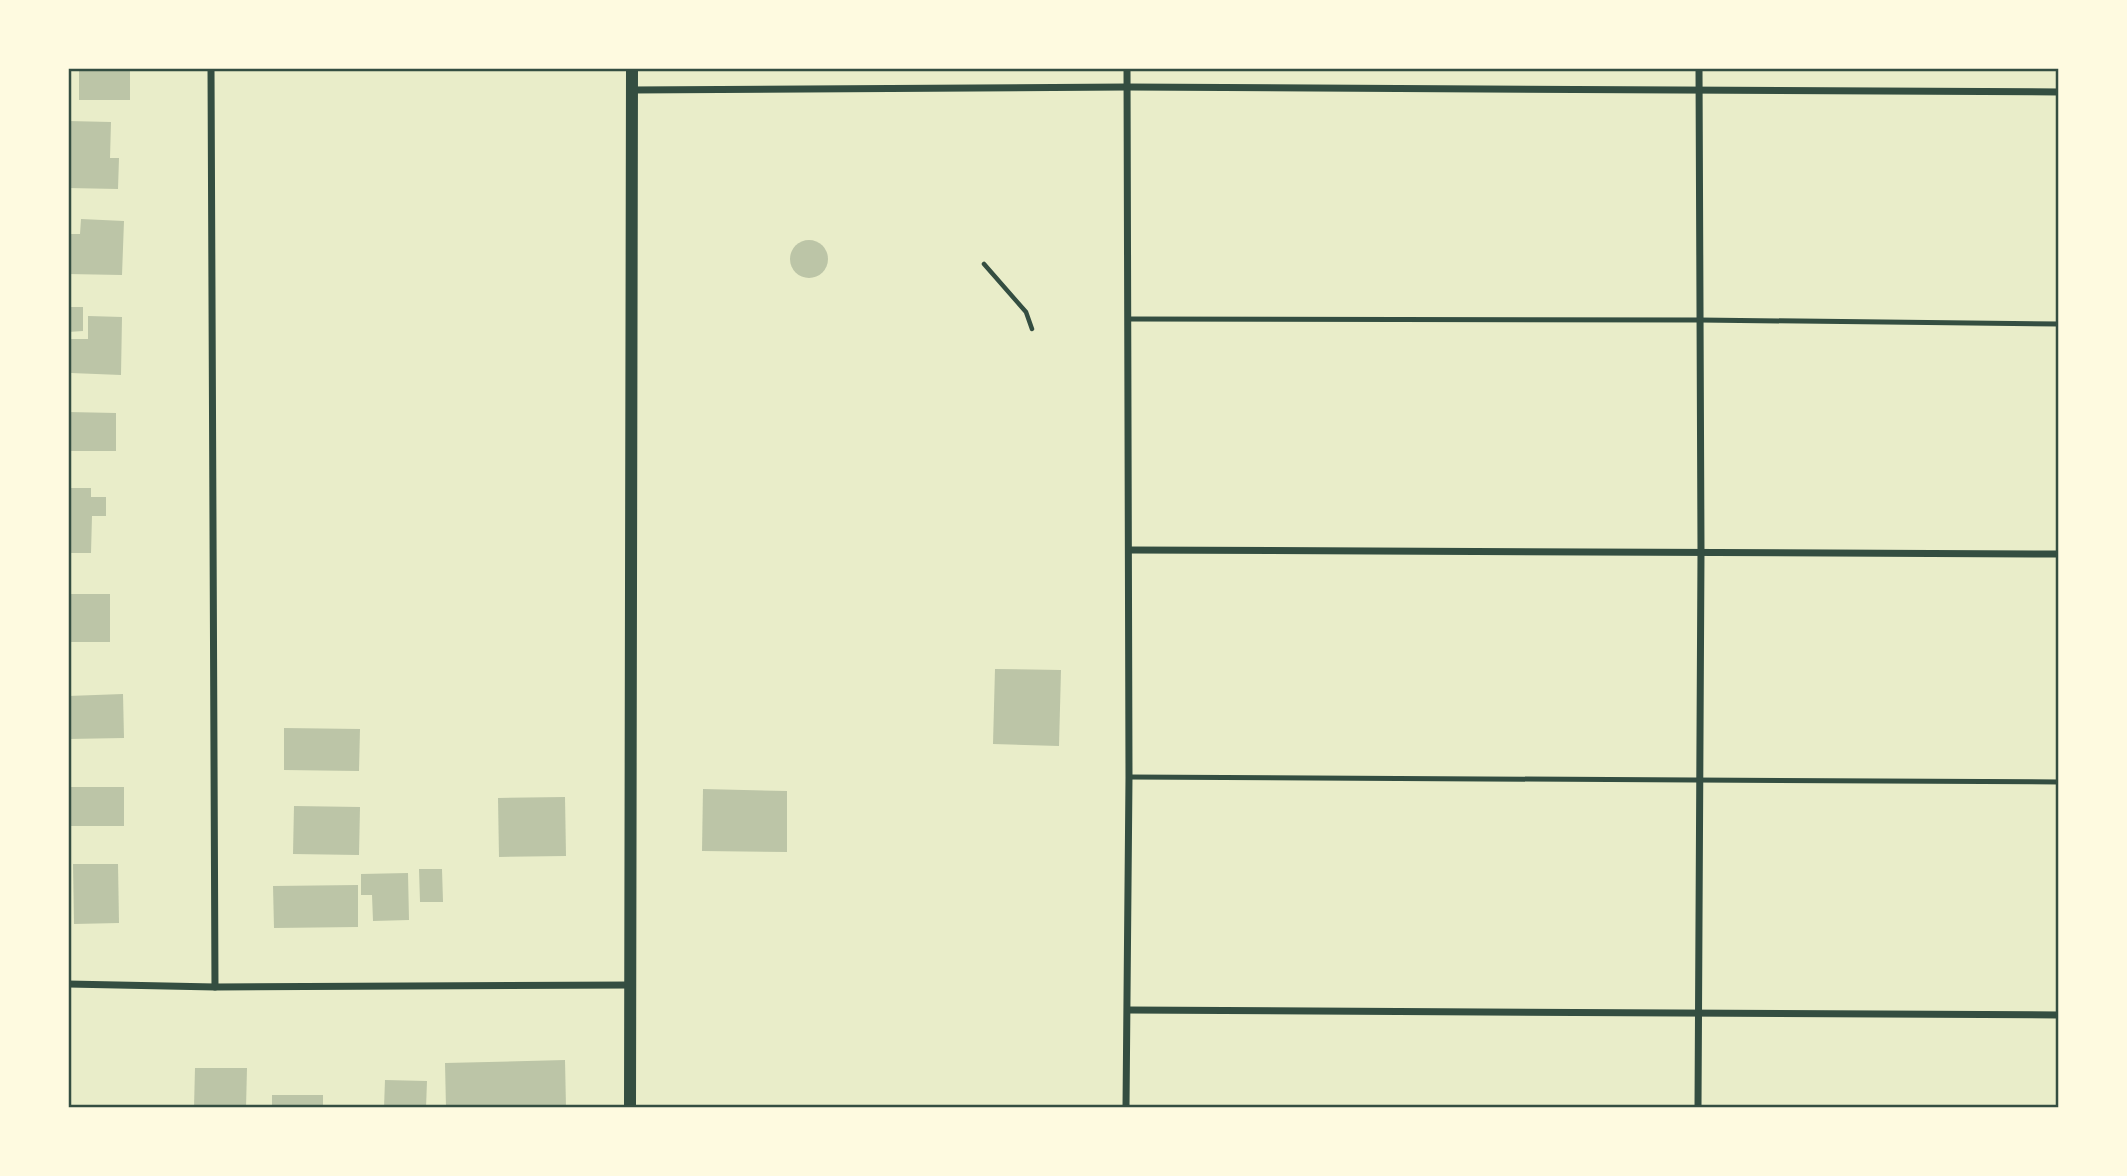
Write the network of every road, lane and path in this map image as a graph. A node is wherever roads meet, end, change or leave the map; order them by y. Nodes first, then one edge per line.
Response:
1 (211, 68) edge
2 (632, 68) edge
3 (1127, 68) edge
4 (1699, 68) edge
5 (1127, 87) junction
6 (1699, 89) junction
7 (632, 90) junction
8 (2059, 92) edge
9 (984, 264) dead end
10 (1129, 319) junction
11 (1700, 320) junction
12 (2059, 324) edge
13 (1032, 329) dead end
14 (1129, 550) junction
15 (1701, 551) junction
16 (2059, 554) edge
17 (1129, 777) junction
18 (1699, 780) junction
19 (2059, 782) edge
20 (68, 985) edge
21 (631, 985) junction
22 (215, 987) junction
23 (1128, 1010) junction
24 (1697, 1013) junction
25 (2059, 1016) edge
26 (630, 1108) edge
27 (1126, 1108) edge
28 (1698, 1108) edge

1 - 22 street
2 - 7 street
3 - 5 street
4 - 6 street
5 - 6 street
5 - 7 street
5 - 10 street
6 - 8 street
6 - 11 street
7 - 21 street
9 - 13 path
10 - 11 lane
10 - 14 street
11 - 12 lane
11 - 15 street
14 - 15 street
14 - 17 street
15 - 16 street
15 - 18 street
17 - 18 lane
17 - 23 street
18 - 19 lane
18 - 24 street
20 - 22 street
21 - 22 street
21 - 26 street
23 - 24 street
23 - 27 street
24 - 25 street
24 - 28 street

